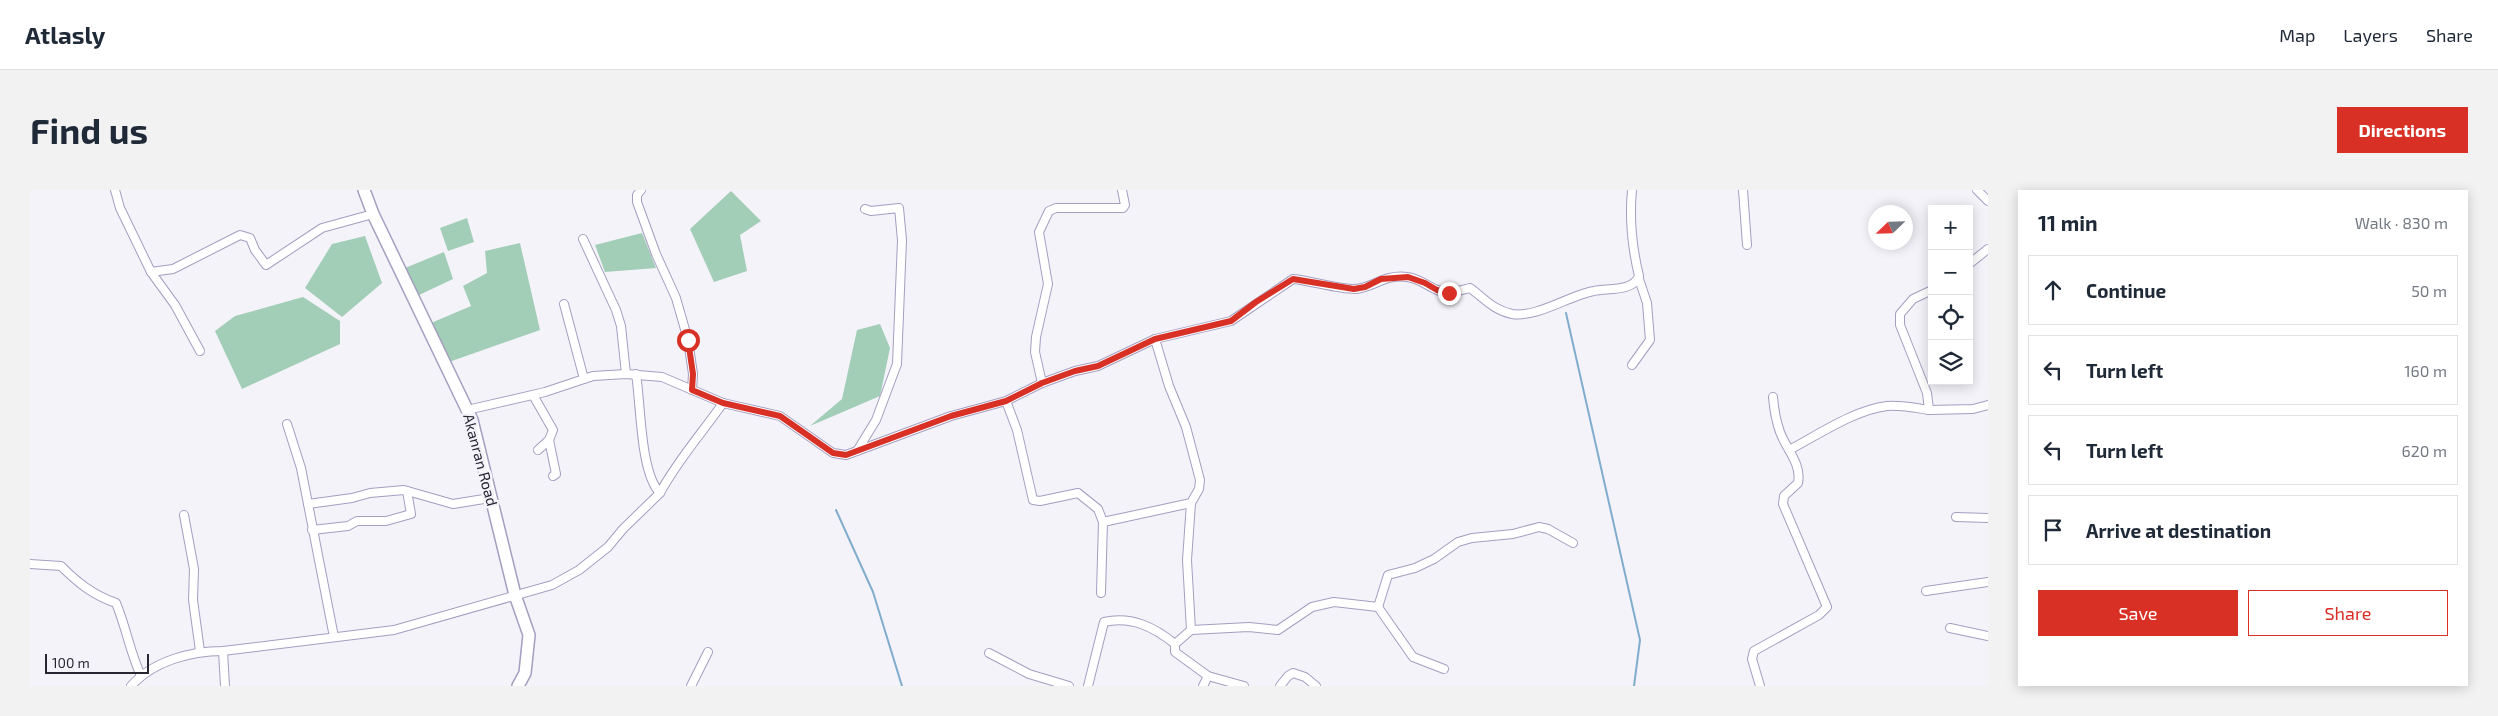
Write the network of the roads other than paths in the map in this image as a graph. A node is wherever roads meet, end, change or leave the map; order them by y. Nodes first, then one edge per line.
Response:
1 (114, 190) edge
2 (364, 190) edge
3 (641, 190) edge
4 (1122, 190) edge
5 (1632, 190) edge
6 (1743, 190) edge
7 (1977, 190) edge
8 (1988, 201) edge
9 (865, 209) dead end
10 (372, 214) junction
11 (583, 240) dead end
12 (1747, 245) dead end
13 (1988, 249) edge
14 (1973, 261) edge
15 (150, 272) junction
16 (1639, 279) junction
17 (1928, 292) edge
18 (564, 304) dead end
19 (1155, 339) junction
20 (200, 351) dead end
21 (1632, 364) dead end
22 (626, 374) junction
23 (636, 374) junction
24 (584, 379) junction
25 (1042, 383) junction
26 (692, 390) junction
27 (533, 395) junction
28 (1773, 397) dead end
29 (1006, 401) junction
30 (723, 403) junction
31 (1988, 405) edge
32 (467, 410) junction
33 (1930, 410) junction
34 (287, 424) dead end
35 (549, 440) junction
36 (538, 450) dead end
37 (857, 450) junction
38 (1789, 450) junction
39 (553, 476) dead end
40 (407, 491) junction
41 (660, 493) junction
42 (490, 498) junction
43 (1191, 503) junction
44 (308, 504) junction
45 (184, 515) dead end
46 (1956, 517) dead end
47 (1988, 518) edge
48 (1103, 522) junction
49 (312, 530) junction
50 (1573, 543) dead end
51 (30, 564) edge
52 (1988, 582) edge
53 (1926, 591) dead end
54 (1101, 593) dead end
55 (515, 595) junction
56 (1378, 607) junction
57 (1950, 628) dead end
58 (1191, 630) junction
59 (1988, 636) edge
60 (334, 637) junction
61 (1175, 644) junction
62 (200, 651) junction
63 (223, 651) junction
64 (708, 652) dead end
65 (989, 653) dead end
66 (1444, 669) dead end
67 (141, 676) junction
68 (1208, 676) junction
69 (131, 686) edge
70 (225, 686) edge
71 (518, 686) edge
72 (691, 686) edge
73 (1069, 686) edge
74 (1088, 686) edge
75 (1203, 686) edge
76 (1244, 686) edge
77 (1280, 686) edge
78 (1316, 686) edge
79 (1760, 686) edge

1 - 15 street
2 - 10 main road, Akanran Road
3 - 26 street
4 - 25 street
5 - 16 street
6 - 12 street
7 - 8 street
9 - 37 street
10 - 15 street
10 - 32 main road, Akanran Road
11 - 22 street
13 - 14 street
15 - 20 street
16 - 19 street
16 - 21 street
17 - 33 street
18 - 24 street
19 - 25 street
19 - 43 street
22 - 23 street
22 - 24 street
23 - 26 street
23 - 41 street
24 - 27 street
25 - 29 street
26 - 30 street
27 - 32 street
27 - 35 street
28 - 38 street
29 - 37 street
29 - 48 street
30 - 37 street
30 - 41 street
31 - 33 street
32 - 42 main road, Akanran Road
33 - 38 street
34 - 44 street
35 - 36 street
35 - 39 street
38 - 79 street
40 - 42 street
40 - 44 street
40 - 49 street
41 - 55 street
42 - 55 main road, Akanran Road
43 - 48 street
43 - 58 street
44 - 49 street
45 - 62 street
46 - 47 street
48 - 54 street
49 - 60 street
50 - 56 street
51 - 67 street
52 - 53 street
55 - 60 street
55 - 71 main road, Akanran Road
56 - 58 street
56 - 66 street
57 - 59 street
58 - 61 street
60 - 63 street
61 - 68 street
61 - 74 street
62 - 63 street
62 - 67 street
63 - 70 street
64 - 72 street
65 - 73 street
67 - 69 street
68 - 75 street
68 - 76 street
77 - 78 street

